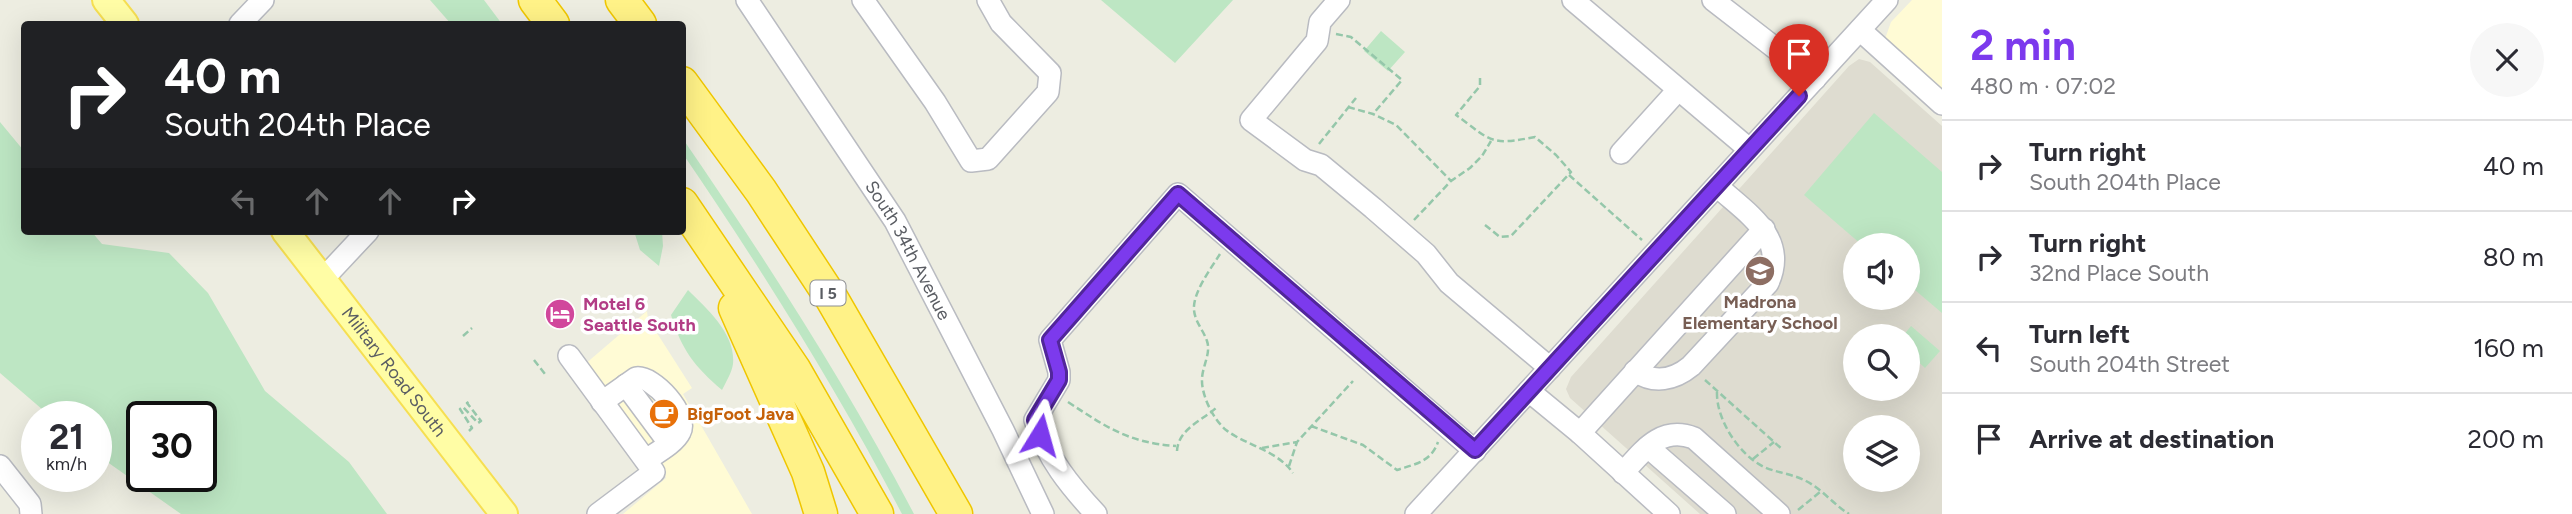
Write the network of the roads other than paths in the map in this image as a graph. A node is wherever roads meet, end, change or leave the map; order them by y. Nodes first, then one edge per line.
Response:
1 (106, 0) edge
2 (263, 0) edge
3 (535, 0) edge
4 (622, 0) edge
5 (747, 0) edge
6 (863, 0) edge
7 (988, 0) edge
8 (1339, 0) edge
9 (1573, 0) edge
10 (1713, 0) edge
11 (1887, 0) edge
12 (123, 21) edge
13 (243, 21) edge
14 (551, 21) edge
15 (638, 21) edge
16 (1860, 30) junction
17 (1815, 79) junction
18 (686, 88) edge
19 (1678, 90) junction
20 (1942, 104) edge
21 (1749, 149) junction
22 (1621, 153) dead end
23 (1717, 186) junction
24 (690, 215) edge
25 (1764, 229) junction
26 (288, 235) edge
27 (364, 235) edge
28 (322, 280) junction
29 (569, 356) dead end
30 (1550, 368) junction
31 (1635, 371) junction
32 (1529, 391) junction
33 (602, 402) junction
34 (1580, 433) junction
35 (1648, 447) junction
36 (1475, 450) junction
37 (646, 460) junction
38 (0, 466) edge
39 (1623, 473) junction
40 (1789, 512) edge
41 (31, 514) edge
42 (504, 514) edge
43 (598, 514) edge
44 (821, 514) edge
45 (877, 514) edge
46 (956, 514) edge
47 (1043, 514) edge
48 (1096, 514) edge
49 (1416, 514) edge
50 (1669, 514) edge
51 (1725, 514) edge

1 - 12 main road
2 - 13 street
3 - 14 highway
4 - 15 highway
5 - 47 street, South 34th Avenue
6 - 7 street
8 - 30 street
9 - 19 street
10 - 17 street
11 - 16 street
16 - 17 street
16 - 20 street
17 - 21 street
18 - 46 highway, I 5
19 - 21 street
19 - 22 street
21 - 23 street
23 - 25 street
23 - 30 street
24 - 44 highway
24 - 45 highway
25 - 31 street
25 - 31 street
26 - 28 main road, Military Road South
27 - 28 street
28 - 42 main road, Military Road South
29 - 33 street
30 - 32 street
31 - 34 street
32 - 34 street
32 - 36 street
33 - 37 street
33 - 37 street
34 - 39 street
35 - 39 street
35 - 40 street
35 - 51 street
36 - 48 street
36 - 49 street
37 - 43 street
38 - 41 street
39 - 50 street

